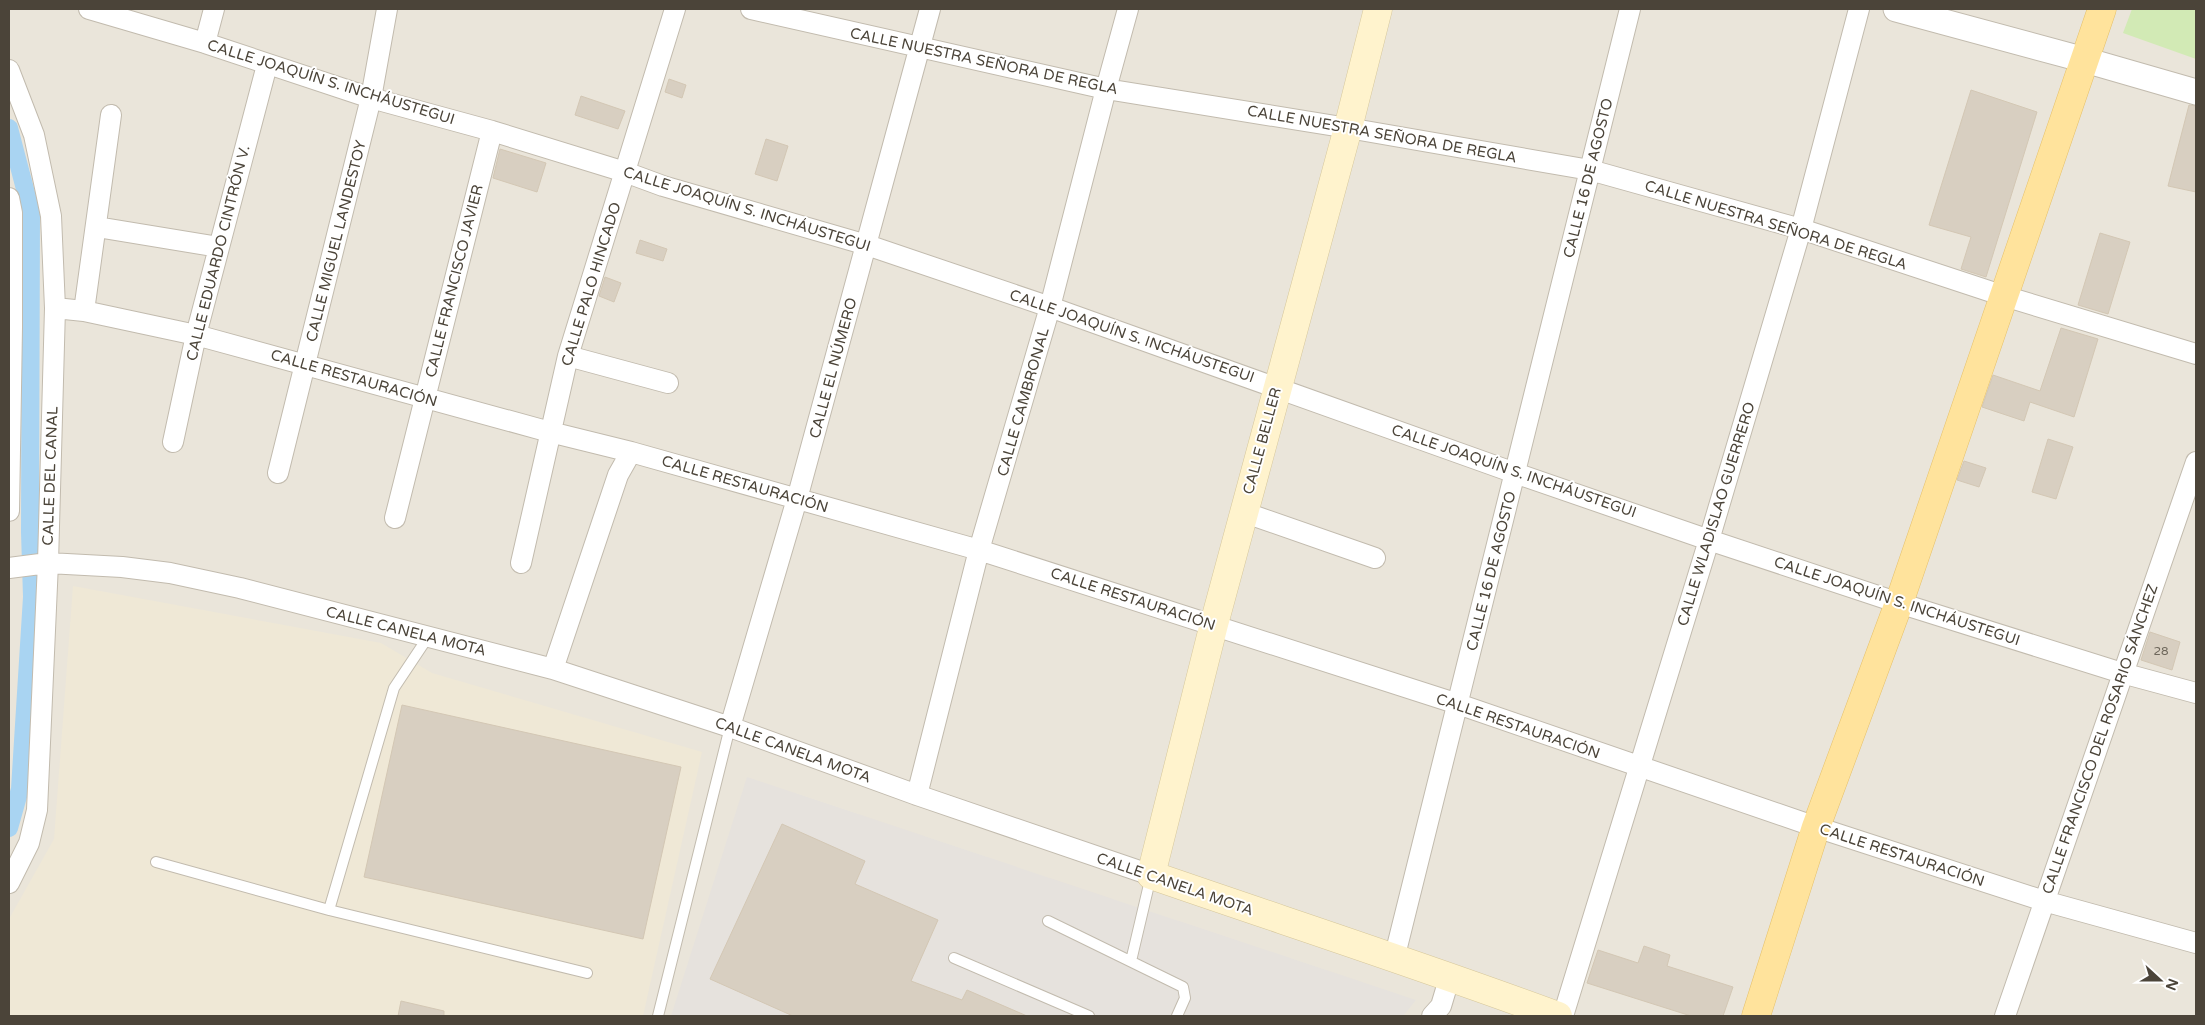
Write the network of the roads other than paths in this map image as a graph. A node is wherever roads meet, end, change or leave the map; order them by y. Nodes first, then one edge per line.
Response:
1 (89, 9) edge
2 (214, 9) edge
3 (387, 9) edge
4 (675, 9) edge
5 (751, 9) edge
6 (930, 9) edge
7 (1128, 9) edge
8 (1378, 9) edge
9 (1630, 9) edge
10 (1859, 9) edge
11 (1896, 9) edge
12 (2102, 9) edge
13 (205, 43) junction
14 (920, 48) junction
15 (2085, 60) junction
16 (267, 65) junction
17 (9, 70) edge
18 (1106, 89) junction
19 (2196, 92) edge
20 (371, 98) junction
21 (111, 115) dead end
22 (1348, 128) junction
23 (492, 131) junction
24 (1590, 170) junction
25 (624, 172) junction
26 (9, 198) edge
27 (97, 227) junction
28 (1801, 229) junction
29 (867, 245) junction
30 (219, 247) junction
31 (2004, 296) junction
32 (1050, 307) junction
33 (55, 308) junction
34 (84, 311) junction
35 (11, 327) edge
36 (196, 335) junction
37 (2196, 354) edge
38 (568, 356) junction
39 (306, 364) junction
40 (668, 383) dead end
41 (1276, 388) junction
42 (424, 398) junction
43 (550, 432) junction
44 (173, 442) dead end
45 (631, 452) junction
46 (2196, 462) edge
47 (9, 472) edge
48 (278, 473) dead end
49 (1515, 473) junction
50 (797, 499) junction
51 (9, 511) edge
52 (1243, 512) junction
53 (395, 518) dead end
54 (1709, 540) junction
55 (979, 550) junction
56 (1374, 558) dead end
57 (48, 563) junction
58 (521, 563) dead end
59 (9, 568) edge
60 (1899, 603) junction
61 (1214, 624) junction
62 (428, 637) junction
63 (553, 669) junction
64 (2122, 674) junction
65 (2196, 693) edge
66 (1458, 704) junction
67 (730, 727) junction
68 (1638, 767) junction
69 (917, 795) junction
70 (1816, 828) junction
71 (156, 862) dead end
72 (1151, 875) junction
73 (9, 883) edge
74 (2044, 901) junction
75 (329, 910) junction
76 (1048, 921) dead end
77 (2196, 943) edge
78 (954, 958) dead end
79 (1394, 959) junction
80 (1131, 961) junction
81 (587, 973) dead end
82 (1450, 976) junction
83 (658, 1016) edge
84 (1089, 1016) edge
85 (1177, 1016) edge
86 (1432, 1016) edge
87 (1558, 1016) edge
88 (1563, 1016) edge
89 (1756, 1016) edge
90 (2005, 1016) edge

1 - 13 street, CALLE JOAQUÍN S. INCHÁUSTEGUI
2 - 13 street
3 - 20 street, CALLE MIGUEL LANDESTOY
4 - 25 street, CALLE PALO HINCADO
5 - 14 street, CALLE NUESTRA SEÑORA DE REGLA
6 - 14 street, CALLE EL NÚMERO
7 - 18 street, CALLE CAMBRONAL
8 - 22 main road, CALLE BELLER
9 - 24 street, CALLE 16 DE AGOSTO
10 - 28 street, CALLE WLADISLAO GUERRERO
11 - 15 street
12 - 15 main road
13 - 16 street, CALLE JOAQUÍN S. INCHÁUSTEGUI
14 - 18 street, CALLE NUESTRA SEÑORA DE REGLA
14 - 29 street, CALLE EL NÚMERO
15 - 19 street
15 - 31 main road
16 - 20 street, CALLE JOAQUÍN S. INCHÁUSTEGUI
16 - 30 street, CALLE EDUARDO CINTRÓN V.
17 - 33 street, CALLE DEL CANAL
18 - 22 street, CALLE NUESTRA SEÑORA DE REGLA
18 - 32 street, CALLE CAMBRONAL
20 - 23 street, CALLE JOAQUÍN S. INCHÁUSTEGUI
20 - 39 street, CALLE MIGUEL LANDESTOY
21 - 27 street
22 - 24 street, CALLE NUESTRA SEÑORA DE REGLA
22 - 41 main road, CALLE BELLER
23 - 25 street, CALLE JOAQUÍN S. INCHÁUSTEGUI
23 - 42 street, CALLE FRANCISCO JAVIER
24 - 28 street, CALLE NUESTRA SEÑORA DE REGLA
24 - 49 street, CALLE 16 DE AGOSTO
25 - 29 street, CALLE JOAQUÍN S. INCHÁUSTEGUI
25 - 38 street, CALLE PALO HINCADO
26 - 35 street
27 - 30 street
27 - 34 street
28 - 31 street, CALLE NUESTRA SEÑORA DE REGLA
28 - 54 street, CALLE WLADISLAO GUERRERO
29 - 32 street, CALLE JOAQUÍN S. INCHÁUSTEGUI
29 - 50 street, CALLE EL NÚMERO
30 - 36 street, CALLE EDUARDO CINTRÓN V.
31 - 37 street, CALLE NUESTRA SEÑORA DE REGLA
31 - 60 main road
32 - 41 street, CALLE JOAQUÍN S. INCHÁUSTEGUI
32 - 55 street, CALLE CAMBRONAL
33 - 34 street, CALLE RESTAURACIÓN
33 - 57 street, CALLE DEL CANAL
34 - 36 street, CALLE RESTAURACIÓN
35 - 47 street
36 - 39 street, CALLE RESTAURACIÓN
36 - 44 street, CALLE EDUARDO CINTRÓN V.
38 - 40 street
38 - 43 street, CALLE PALO HINCADO
39 - 42 street, CALLE RESTAURACIÓN
39 - 48 street, CALLE MIGUEL LANDESTOY
41 - 49 street, CALLE JOAQUÍN S. INCHÁUSTEGUI
41 - 52 main road, CALLE BELLER
42 - 43 street, CALLE RESTAURACIÓN
42 - 53 street, CALLE FRANCISCO JAVIER
43 - 45 street, CALLE RESTAURACIÓN
43 - 58 street, CALLE PALO HINCADO
45 - 50 street, CALLE RESTAURACIÓN
45 - 63 street
46 - 64 street, CALLE FRANCISCO DEL ROSARIO SÁNCHEZ
47 - 51 street
49 - 54 street, CALLE JOAQUÍN S. INCHÁUSTEGUI
49 - 66 street, CALLE 16 DE AGOSTO
50 - 55 street, CALLE RESTAURACIÓN
50 - 67 street, CALLE EL NÚMERO
52 - 56 street
52 - 61 main road, CALLE BELLER
54 - 60 street, CALLE JOAQUÍN S. INCHÁUSTEGUI
54 - 68 street, CALLE WLADISLAO GUERRERO
55 - 61 street, CALLE RESTAURACIÓN
55 - 69 street, CALLE CAMBRONAL
57 - 59 street, CALLE CANELA MOTA
57 - 62 street, CALLE CANELA MOTA
57 - 73 street, CALLE DEL CANAL
60 - 64 street, CALLE JOAQUÍN S. INCHÁUSTEGUI
60 - 70 main road
61 - 66 street, CALLE RESTAURACIÓN
61 - 72 main road, CALLE BELLER
62 - 63 street, CALLE CANELA MOTA
62 - 75 lane
63 - 67 street, CALLE CANELA MOTA
64 - 65 street, CALLE JOAQUÍN S. INCHÁUSTEGUI
64 - 74 street, CALLE FRANCISCO DEL ROSARIO SÁNCHEZ
66 - 68 street, CALLE RESTAURACIÓN
66 - 79 street, CALLE 16 DE AGOSTO
67 - 69 street, CALLE CANELA MOTA
67 - 83 lane
68 - 70 street, CALLE RESTAURACIÓN
68 - 88 street, CALLE WLADISLAO GUERRERO
69 - 72 street, CALLE CANELA MOTA
70 - 74 street, CALLE RESTAURACIÓN
70 - 89 main road
71 - 75 lane
72 - 79 main road, CALLE CANELA MOTA
72 - 80 lane
74 - 77 street, CALLE RESTAURACIÓN
74 - 90 street, CALLE FRANCISCO DEL ROSARIO SÁNCHEZ
75 - 81 lane
76 - 80 lane
78 - 84 lane
79 - 82 main road, CALLE CANELA MOTA
80 - 85 lane
82 - 86 street
82 - 87 main road, CALLE CANELA MOTA

